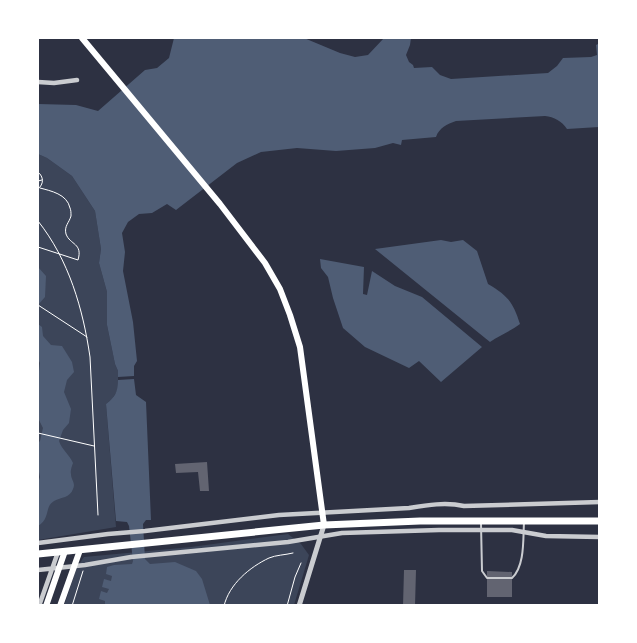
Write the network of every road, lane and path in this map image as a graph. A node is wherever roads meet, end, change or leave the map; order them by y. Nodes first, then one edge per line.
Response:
1 (82, 38) edge
2 (77, 80) dead end
3 (38, 82) edge
4 (38, 172) edge
5 (43, 180) junction
6 (38, 181) edge
7 (39, 189) edge
8 (38, 221) edge
9 (38, 247) edge
10 (58, 254) junction
11 (38, 305) edge
12 (87, 337) junction
13 (38, 433) edge
14 (95, 446) junction
15 (600, 502) edge
16 (98, 515) dead end
17 (481, 521) junction
18 (524, 521) junction
19 (600, 521) edge
20 (324, 525) junction
21 (482, 530) junction
22 (523, 532) junction
23 (321, 536) junction
24 (600, 537) edge
25 (38, 543) edge
26 (80, 550) junction
27 (61, 551) junction
28 (293, 553) dead end
29 (38, 554) edge
30 (301, 563) dead end
31 (74, 567) junction
32 (55, 568) junction
33 (38, 570) edge
34 (39, 606) edge
35 (46, 606) edge
36 (60, 606) edge
37 (224, 606) edge
38 (287, 606) edge
39 (299, 606) edge

1 - 20 main road
2 - 3 street
4 - 5 path
5 - 6 path
5 - 7 path
7 - 10 path
8 - 10 path
9 - 10 path
10 - 12 path
11 - 12 path
12 - 14 path
13 - 14 path
14 - 16 path
15 - 25 street
17 - 18 main road
17 - 20 main road
17 - 21 lane
18 - 19 main road
18 - 22 lane
20 - 23 street
20 - 26 main road
21 - 22 street
21 - 22 lane
21 - 23 street
22 - 24 street
23 - 31 street
23 - 39 street
26 - 27 main road
26 - 31 main road
27 - 29 main road
27 - 32 main road
28 - 37 path
30 - 38 path
31 - 32 street
31 - 36 main road
32 - 33 street
32 - 34 street
32 - 35 main road

